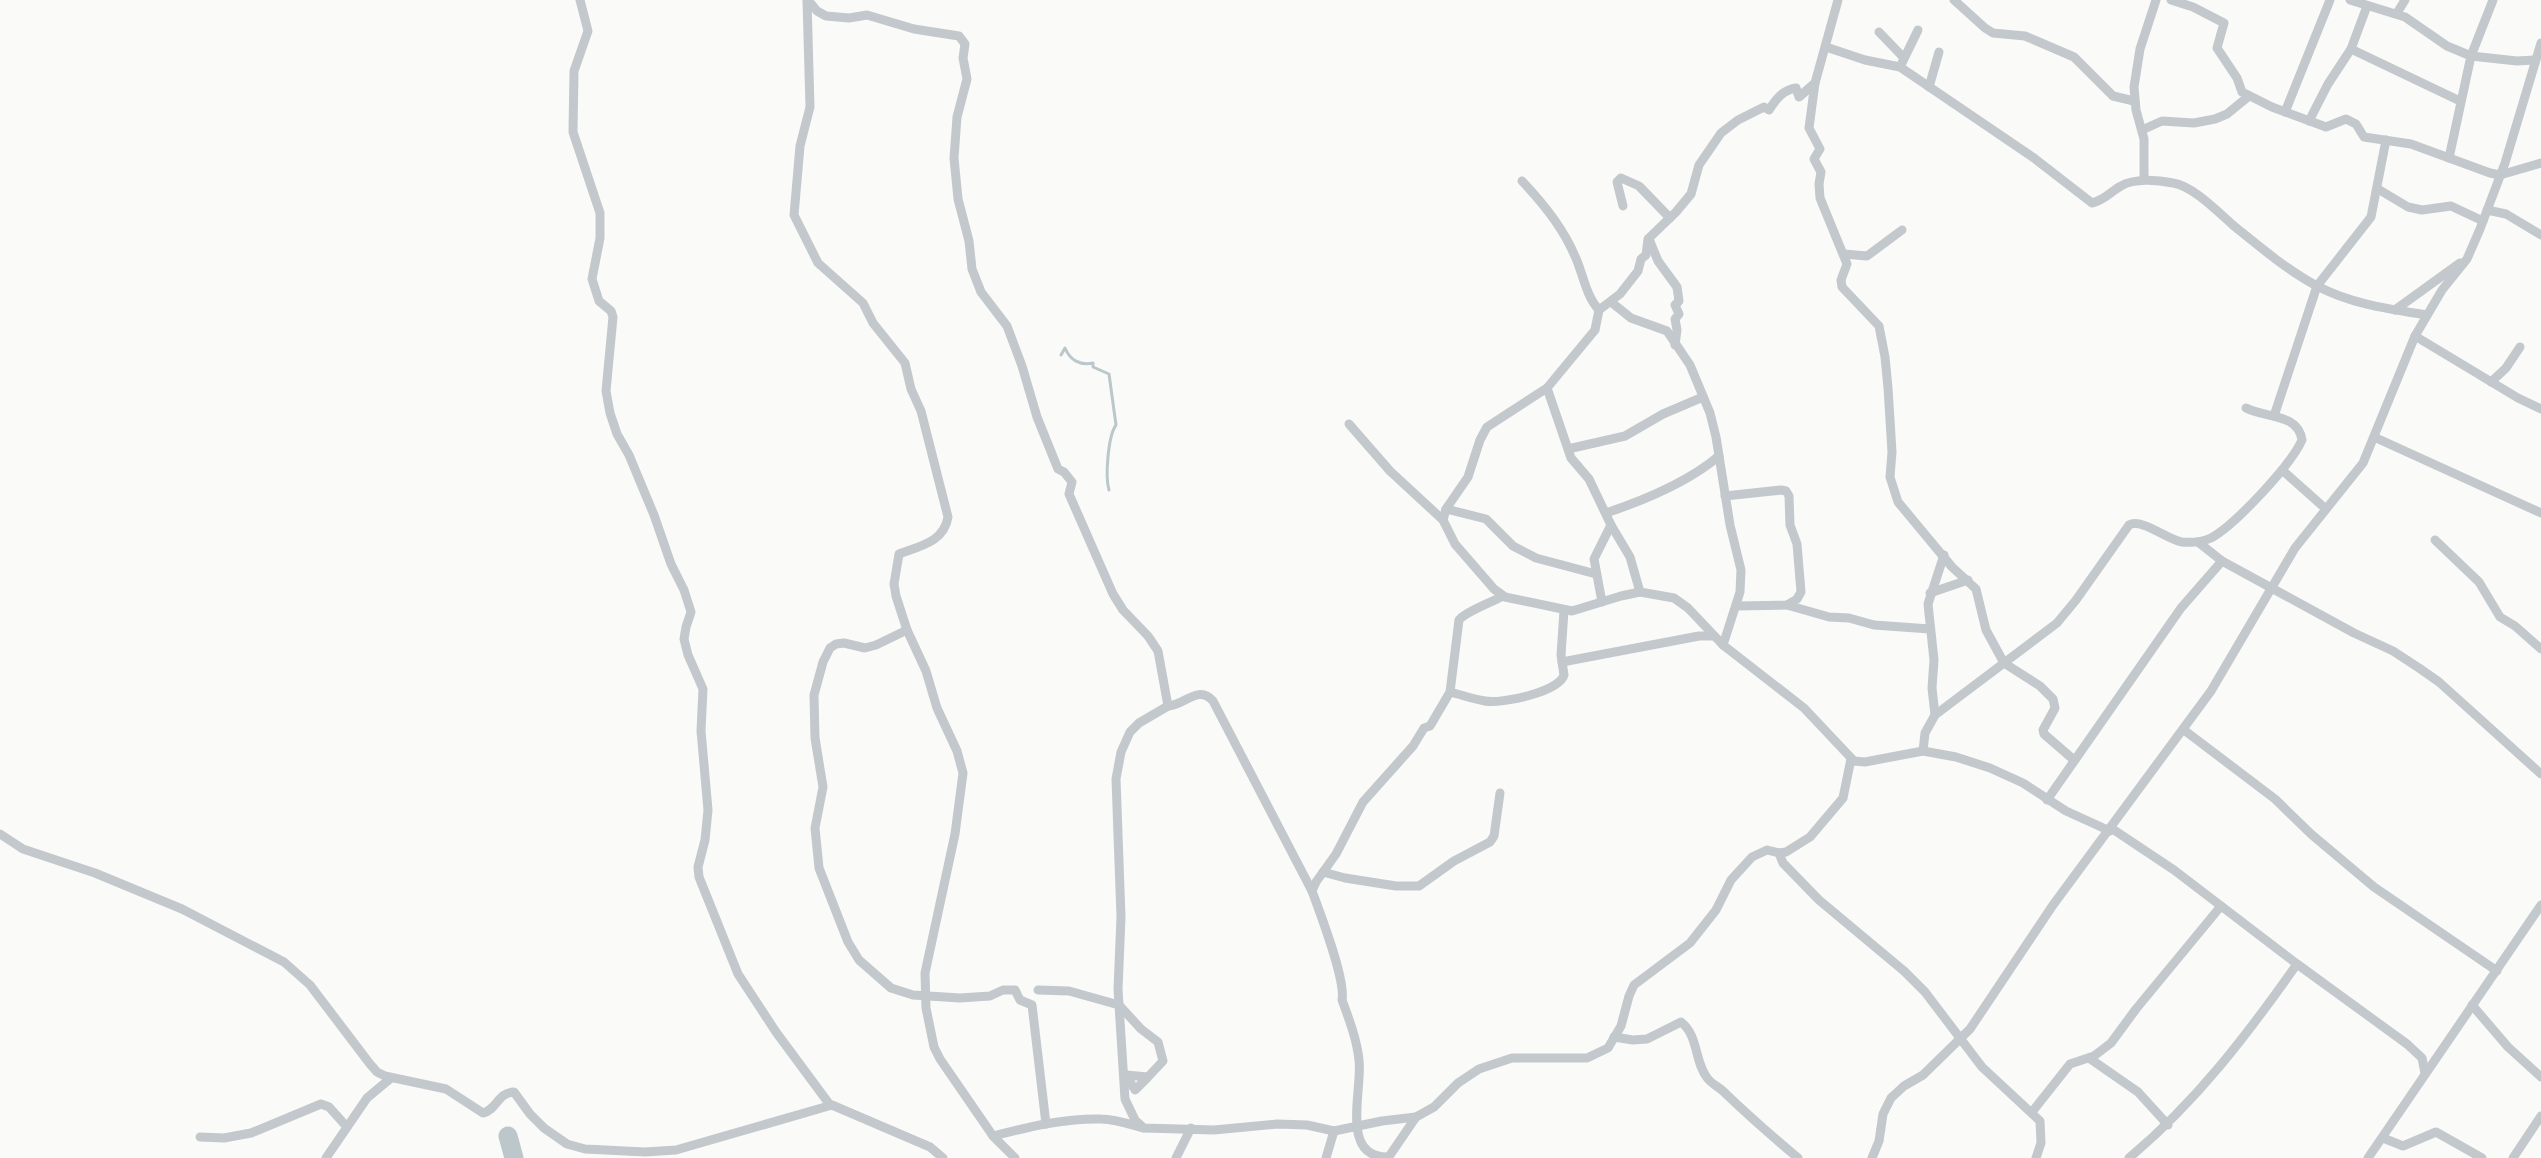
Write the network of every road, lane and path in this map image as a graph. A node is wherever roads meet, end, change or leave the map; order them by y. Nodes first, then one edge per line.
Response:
1 (580, 0) edge
2 (808, 0) edge
3 (1838, 0) edge
4 (1954, 0) edge
5 (2156, 0) edge
6 (2171, 0) edge
7 (2330, 0) edge
8 (2350, 0) edge
9 (2405, 0) edge
10 (2493, 0) edge
11 (2194, 4) edge
12 (2368, 6) junction
13 (2397, 13) junction
14 (1918, 30) dead end
15 (1879, 32) dead end
16 (2541, 42) edge
17 (1826, 47) junction
18 (2351, 50) junction
19 (1939, 52) dead end
20 (2472, 56) junction
21 (1904, 58) junction
22 (2535, 60) junction
23 (1900, 67) junction
24 (1815, 83) junction
25 (1930, 87) junction
26 (2249, 96) junction
27 (2134, 101) junction
28 (2460, 101) junction
29 (2285, 112) junction
30 (2309, 121) junction
31 (2142, 130) junction
32 (2386, 140) junction
33 (2449, 158) junction
34 (2541, 163) edge
35 (2500, 175) junction
36 (2144, 176) dead end
37 (1522, 182) dead end
38 (2378, 189) junction
39 (1623, 206) dead end
40 (2487, 210) junction
41 (1670, 218) junction
42 (2483, 221) junction
43 (1902, 230) dead end
44 (2541, 234) edge
45 (1648, 239) junction
46 (1844, 254) junction
47 (2467, 259) junction
48 (2317, 286) junction
49 (1611, 302) junction
50 (1599, 310) junction
51 (2395, 310) junction
52 (2427, 315) junction
53 (2415, 336) junction
54 (1675, 345) junction
55 (2520, 348) dead end
56 (2491, 382) junction
57 (1547, 388) junction
58 (1703, 397) junction
59 (2246, 408) dead end
60 (2541, 409) edge
61 (2274, 416) junction
62 (1349, 424) dead end
63 (2374, 437) junction
64 (1568, 449) junction
65 (1719, 456) junction
66 (2282, 470) junction
67 (1725, 496) junction
68 (2326, 508) junction
69 (1446, 509) junction
70 (2541, 512) edge
71 (1606, 513) junction
72 (1443, 520) junction
73 (1611, 526) junction
74 (2434, 540) dead end
75 (2198, 542) junction
76 (1944, 555) junction
77 (2222, 561) junction
78 (1596, 574) junction
79 (1968, 580) junction
80 (2271, 587) junction
81 (1640, 592) junction
82 (1930, 592) junction
83 (1800, 595) junction
84 (1502, 596) junction
85 (1602, 602) junction
86 (1787, 605) junction
87 (1736, 606) junction
88 (1802, 610) junction
89 (1564, 611) junction
90 (1930, 629) junction
91 (907, 630) junction
92 (1714, 636) junction
93 (1722, 645) junction
94 (2541, 649) edge
95 (1562, 662) junction
96 (2004, 663) junction
97 (1450, 692) junction
98 (1168, 706) junction
99 (1935, 715) junction
100 (2184, 730) junction
101 (1922, 751) junction
102 (1851, 759) junction
103 (2074, 760) junction
104 (2541, 774) edge
105 (1500, 793) dead end
106 (2047, 800) junction
107 (2110, 829) junction
108 (0, 834) edge
109 (1779, 853) junction
110 (1323, 872) junction
111 (1312, 891) junction
112 (2541, 905) edge
113 (2221, 906) junction
114 (2297, 964) junction
115 (2497, 971) junction
116 (1038, 990) dead end
117 (924, 995) junction
118 (1119, 1004) junction
119 (2472, 1005) junction
120 (1614, 1037) junction
121 (1960, 1040) junction
122 (2089, 1058) junction
123 (2425, 1073) junction
124 (1148, 1077) dead end
125 (2541, 1077) edge
126 (391, 1078) junction
127 (830, 1106) junction
128 (2032, 1112) junction
129 (2541, 1116) edge
130 (1416, 1117) junction
131 (1046, 1124) junction
132 (2168, 1125) junction
133 (1357, 1126) junction
134 (347, 1127) junction
135 (1144, 1128) junction
136 (1191, 1128) junction
137 (1334, 1131) junction
138 (994, 1136) junction
139 (200, 1137) dead end
140 (2383, 1138) junction
141 (1388, 1157) edge
142 (326, 1158) edge
143 (943, 1158) edge
144 (1015, 1158) edge
145 (1176, 1158) edge
146 (1326, 1158) edge
147 (1798, 1158) edge
148 (1872, 1158) edge
149 (2036, 1158) edge
150 (2129, 1158) edge
151 (2368, 1158) edge
152 (2482, 1158) edge
153 (2513, 1158) edge

1 - 127 street
2 - 91 street
2 - 98 street
3 - 17 street
4 - 27 street
5 - 27 street
6 - 11 street
7 - 29 street
8 - 12 street
9 - 13 street
10 - 20 street
11 - 26 street
12 - 13 street
12 - 18 street
13 - 20 street
14 - 21 street
15 - 21 street
16 - 22 street
17 - 23 street
17 - 24 street
18 - 28 street
18 - 30 street
19 - 25 street
20 - 22 street
20 - 28 street
21 - 23 street
22 - 35 street
23 - 25 street
24 - 41 street
24 - 46 street
25 - 48 street
26 - 29 street
26 - 31 street
27 - 31 street
28 - 33 street
29 - 30 street
30 - 32 street
31 - 36 street
32 - 33 street
32 - 38 street
33 - 35 street
34 - 35 street
35 - 40 street
37 - 50 street
38 - 42 street
38 - 48 street
39 - 41 street
40 - 42 street
40 - 44 street
41 - 45 street
42 - 47 street
43 - 46 street
45 - 49 street
45 - 54 street
46 - 76 street
47 - 51 street
47 - 52 street
48 - 51 street
48 - 61 street
49 - 50 street
49 - 54 street
50 - 57 street
51 - 52 street
52 - 53 street
53 - 56 street
53 - 63 street
54 - 58 street
55 - 56 street
56 - 60 street
57 - 64 street
57 - 69 street
58 - 64 street
58 - 65 street
59 - 61 street
61 - 66 street
62 - 72 street
63 - 68 street
63 - 70 street
64 - 71 street
65 - 67 street
65 - 71 street
66 - 68 street
66 - 75 street
67 - 83 street
67 - 87 street
68 - 80 street
69 - 72 street
69 - 78 street
71 - 73 street
72 - 84 street
73 - 78 street
73 - 81 street
74 - 94 street
75 - 77 street
75 - 96 street
76 - 79 street
76 - 82 street
77 - 80 street
77 - 103 street
78 - 85 street
79 - 82 street
79 - 96 street
80 - 100 street
80 - 104 street
81 - 85 street
81 - 92 street
82 - 90 street
83 - 86 street
83 - 88 street
84 - 89 street
84 - 97 street
85 - 89 street
86 - 87 street
86 - 88 street
87 - 93 street
88 - 90 street
89 - 95 street
90 - 99 street
91 - 117 street
91 - 117 street
92 - 93 street
92 - 95 street
93 - 102 street
95 - 97 street
96 - 99 street
96 - 103 street
97 - 110 street
98 - 111 street
98 - 118 street
99 - 101 street
100 - 107 street
100 - 115 street
101 - 102 street
101 - 106 street
102 - 109 street
103 - 106 street
105 - 110 street
106 - 107 street
107 - 113 street
107 - 121 street
108 - 126 street
109 - 120 street
109 - 121 street
110 - 111 street
111 - 133 street
112 - 115 street
113 - 114 street
113 - 122 street
114 - 123 street
114 - 132 street
115 - 119 street
116 - 118 street
117 - 131 street
117 - 138 street
118 - 124 street
118 - 135 street
119 - 123 street
119 - 125 street
120 - 130 street
120 - 147 street
121 - 128 street
121 - 148 street
122 - 128 street
122 - 132 street
123 - 140 street
126 - 127 street
126 - 134 street
127 - 143 street
128 - 149 street
129 - 153 street
130 - 133 street
130 - 141 street
131 - 135 street
131 - 138 street
132 - 150 street
133 - 137 street
133 - 141 street
134 - 139 street
134 - 142 street
135 - 136 street
136 - 137 street
136 - 145 street
137 - 146 street
138 - 144 street
140 - 151 street
140 - 152 street

